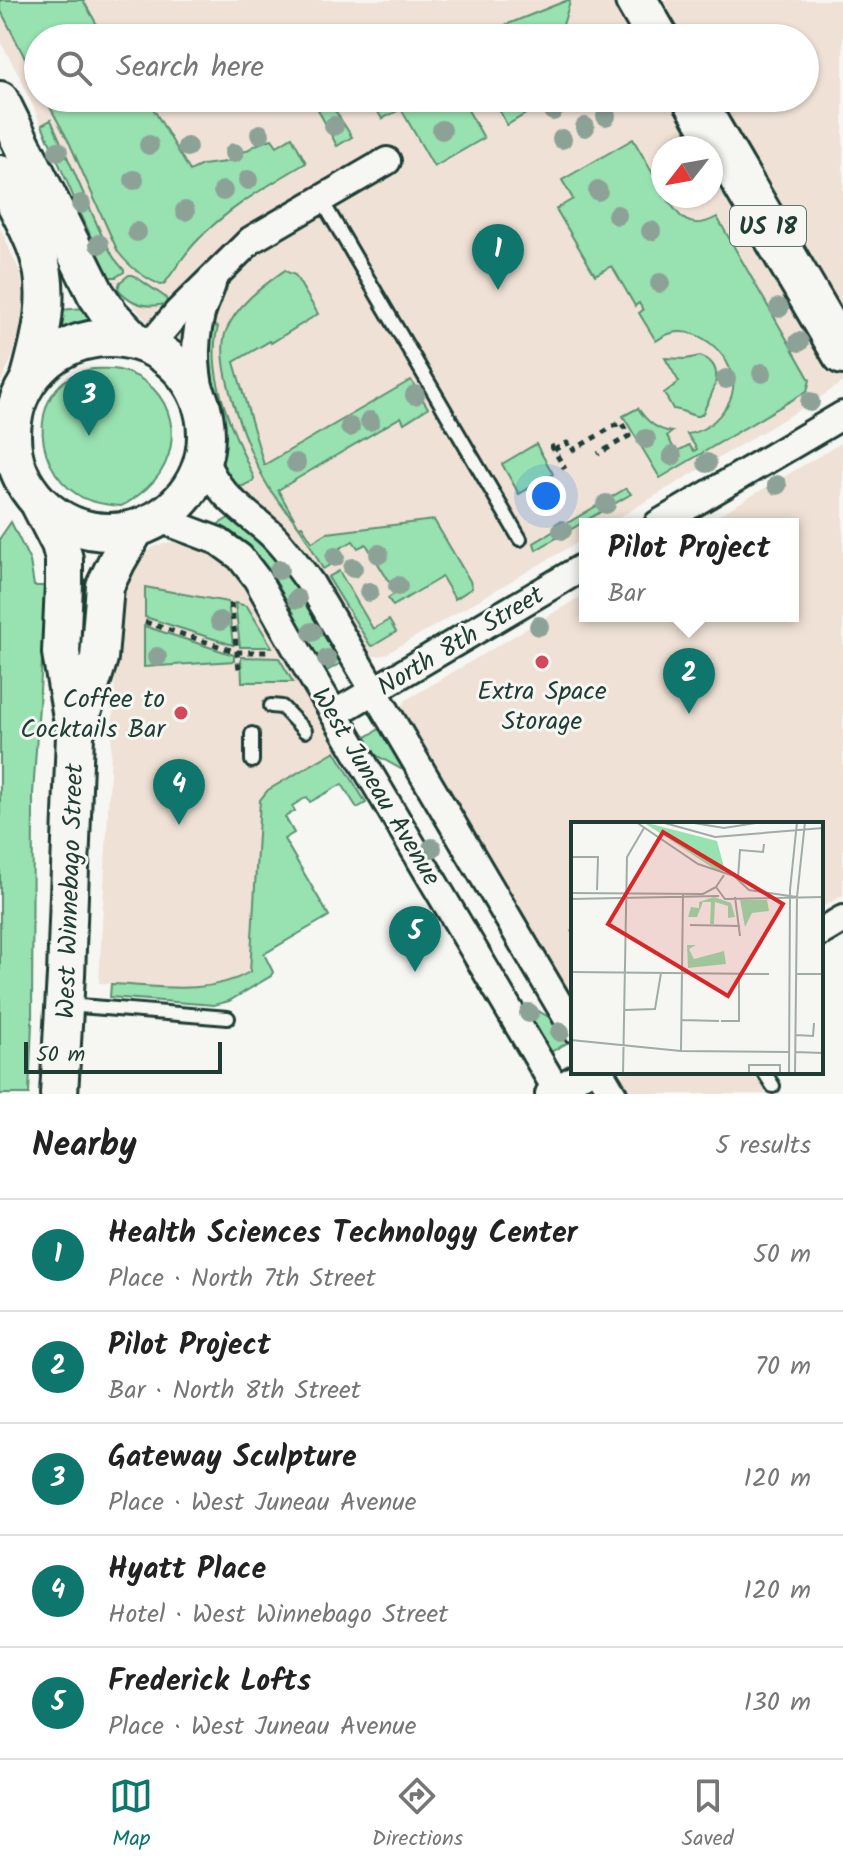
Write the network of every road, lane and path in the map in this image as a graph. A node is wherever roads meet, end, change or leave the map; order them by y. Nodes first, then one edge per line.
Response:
1 (0, 100) edge
2 (701, 112) edge
3 (387, 161) dead end
4 (0, 174) edge
5 (321, 199) junction
6 (216, 273) junction
7 (142, 343) junction
8 (843, 354) edge
9 (16, 396) edge
10 (204, 411) junction
11 (843, 415) edge
12 (598, 454) dead end
13 (204, 459) junction
14 (9, 469) edge
15 (565, 469) dead end
16 (40, 504) junction
17 (668, 518) edge
18 (147, 524) junction
19 (520, 539) dead end
20 (579, 570) edge
21 (231, 603) dead end
22 (145, 622) dead end
23 (280, 649) dead end
24 (237, 652) junction
25 (239, 669) dead end
26 (374, 690) junction
27 (271, 706) dead end
28 (334, 714) junction
29 (305, 731) dead end
30 (252, 734) dead end
31 (75, 735) junction
32 (252, 761) dead end
33 (843, 919) edge
34 (823, 931) edge
35 (64, 1004) junction
36 (228, 1018) dead end
37 (571, 1025) edge
38 (583, 1074) edge
39 (601, 1074) edge
40 (765, 1074) edge
41 (773, 1086) dead end
42 (555, 1092) edge
43 (59, 1094) edge
44 (613, 1094) edge

1 - 7 street
2 - 8 main road, US 18
3 - 5 street
4 - 9 street
5 - 6 street
5 - 19 lane
6 - 7 street
6 - 10 street
7 - 9 street
7 - 10 street
9 - 14 street
10 - 13 street
11 - 17 street
12 - 15 path
13 - 18 street
13 - 26 street, West Juneau Avenue
14 - 16 street
16 - 18 street
16 - 31 street, West Winnebago Street
18 - 28 street, West Juneau Avenue
18 - 31 street, West Winnebago Street
20 - 26 street, North 8th Street
21 - 24 path
22 - 24 path
23 - 24 path
24 - 25 path
26 - 28 street, North 8th Street
26 - 37 street, West Juneau Avenue
27 - 29 lane
28 - 42 street, West Juneau Avenue
30 - 32 lane
31 - 35 street, West Winnebago Street
33 - 34 street
35 - 36 lane
35 - 43 street, West Winnebago Street
38 - 42 street
39 - 44 street
40 - 41 lane

